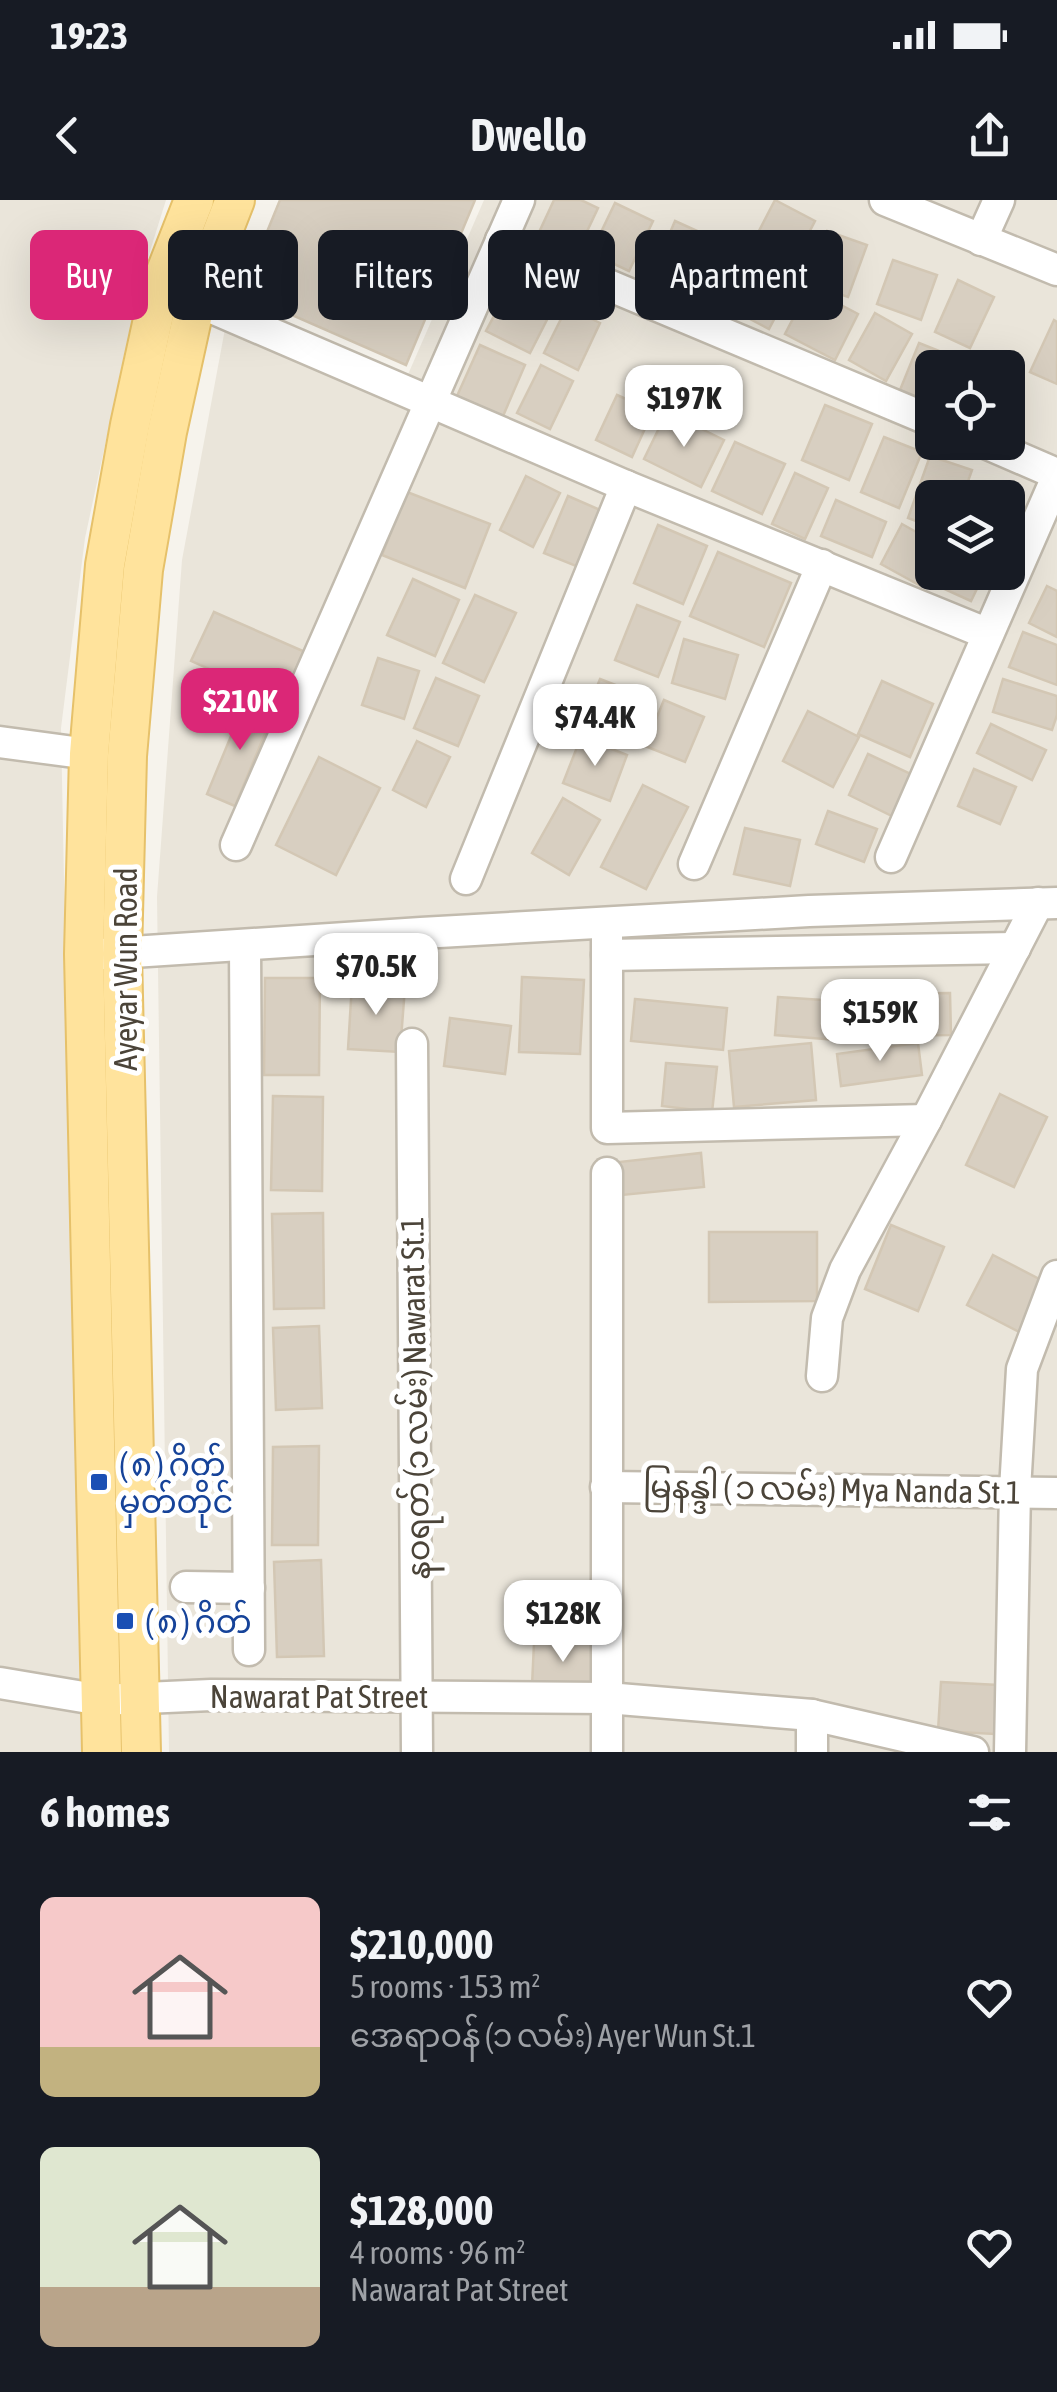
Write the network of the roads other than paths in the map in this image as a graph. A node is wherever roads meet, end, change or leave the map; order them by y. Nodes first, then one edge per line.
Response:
1 (194, 200) edge
2 (235, 200) edge
3 (518, 200) edge
4 (885, 200) edge
5 (999, 200) edge
6 (223, 230) edge
7 (506, 230) edge
8 (981, 240) junction
9 (1057, 270) edge
10 (488, 272) edge
11 (160, 287) junction
12 (615, 288) edge
13 (168, 290) edge
14 (192, 320) edge
15 (241, 320) edge
16 (431, 404) junction
17 (915, 414) edge
18 (1022, 460) edge
19 (1057, 476) edge
20 (626, 486) junction
21 (822, 565) junction
22 (988, 634) junction
23 (0, 742) edge
24 (89, 754) junction
25 (236, 845) dead end
26 (890, 857) dead end
27 (694, 864) dead end
28 (466, 879) dead end
29 (1047, 903) edge
30 (607, 924) junction
31 (245, 946) junction
32 (1015, 948) junction
33 (84, 954) junction
34 (122, 954) junction
35 (607, 955) junction
36 (412, 1044) dead end
37 (926, 1120) junction
38 (607, 1173) dead end
39 (1057, 1276) edge
40 (822, 1376) dead end
41 (606, 1487) junction
42 (1014, 1490) junction
43 (1057, 1492) edge
44 (186, 1588) dead end
45 (249, 1588) junction
46 (249, 1650) dead end
47 (0, 1683) edge
48 (418, 1696) junction
49 (139, 1698) junction
50 (607, 1698) junction
51 (101, 1700) junction
52 (812, 1715) junction
53 (102, 1752) edge
54 (141, 1752) edge
55 (418, 1752) edge
56 (607, 1752) edge
57 (812, 1752) edge
58 (973, 1752) edge
59 (1010, 1752) edge

1 - 11 main road, Ayeyar Wun Road
2 - 6 main road, Ayeyar Wun Road
3 - 7 street
4 - 8 street
5 - 8 street
8 - 9 street
10 - 16 street
11 - 13 street
11 - 24 main road, Ayeyar Wun Road
12 - 17 street
14 - 34 main road, Ayeyar Wun Road
15 - 16 street
16 - 20 street
16 - 25 street
18 - 19 street
19 - 22 street
20 - 21 street
20 - 28 street
21 - 22 street
21 - 27 street
22 - 26 street
23 - 24 street
24 - 33 main road, Ayeyar Wun Road
29 - 30 street
29 - 32 street
30 - 31 street
30 - 35 street
31 - 34 street
31 - 45 street
32 - 35 street
32 - 37 street
33 - 34 street
33 - 51 main road, Ayeyar Wun Road
34 - 49 main road, Ayeyar Wun Road
35 - 37 street
36 - 48 street, နဝရတ် (၁ လမ်း) Nawarat St.1
37 - 40 street
38 - 41 street
39 - 42 street
41 - 42 street, မြနန္ဒါ ( ၁ လမ်း) Mya Nanda St.1
41 - 50 street
42 - 43 street, မြနန္ဒါ ( ၁ လမ်း) Mya Nanda St.1
42 - 59 street
44 - 45 street
45 - 46 street
47 - 51 street, Nawarat Pat Street
48 - 49 street, Nawarat Pat Street
48 - 50 street, Nawarat Pat Street
48 - 55 street, နဝရတ် (၁ လမ်း) Nawarat St.1
49 - 51 street, Nawarat Pat Street
49 - 54 main road, Ayeyar Wun Road
50 - 52 street, Nawarat Pat Street
50 - 56 street
51 - 53 main road, Ayeyar Wun Road
52 - 57 street
52 - 58 street, Nawarat Pat Street

